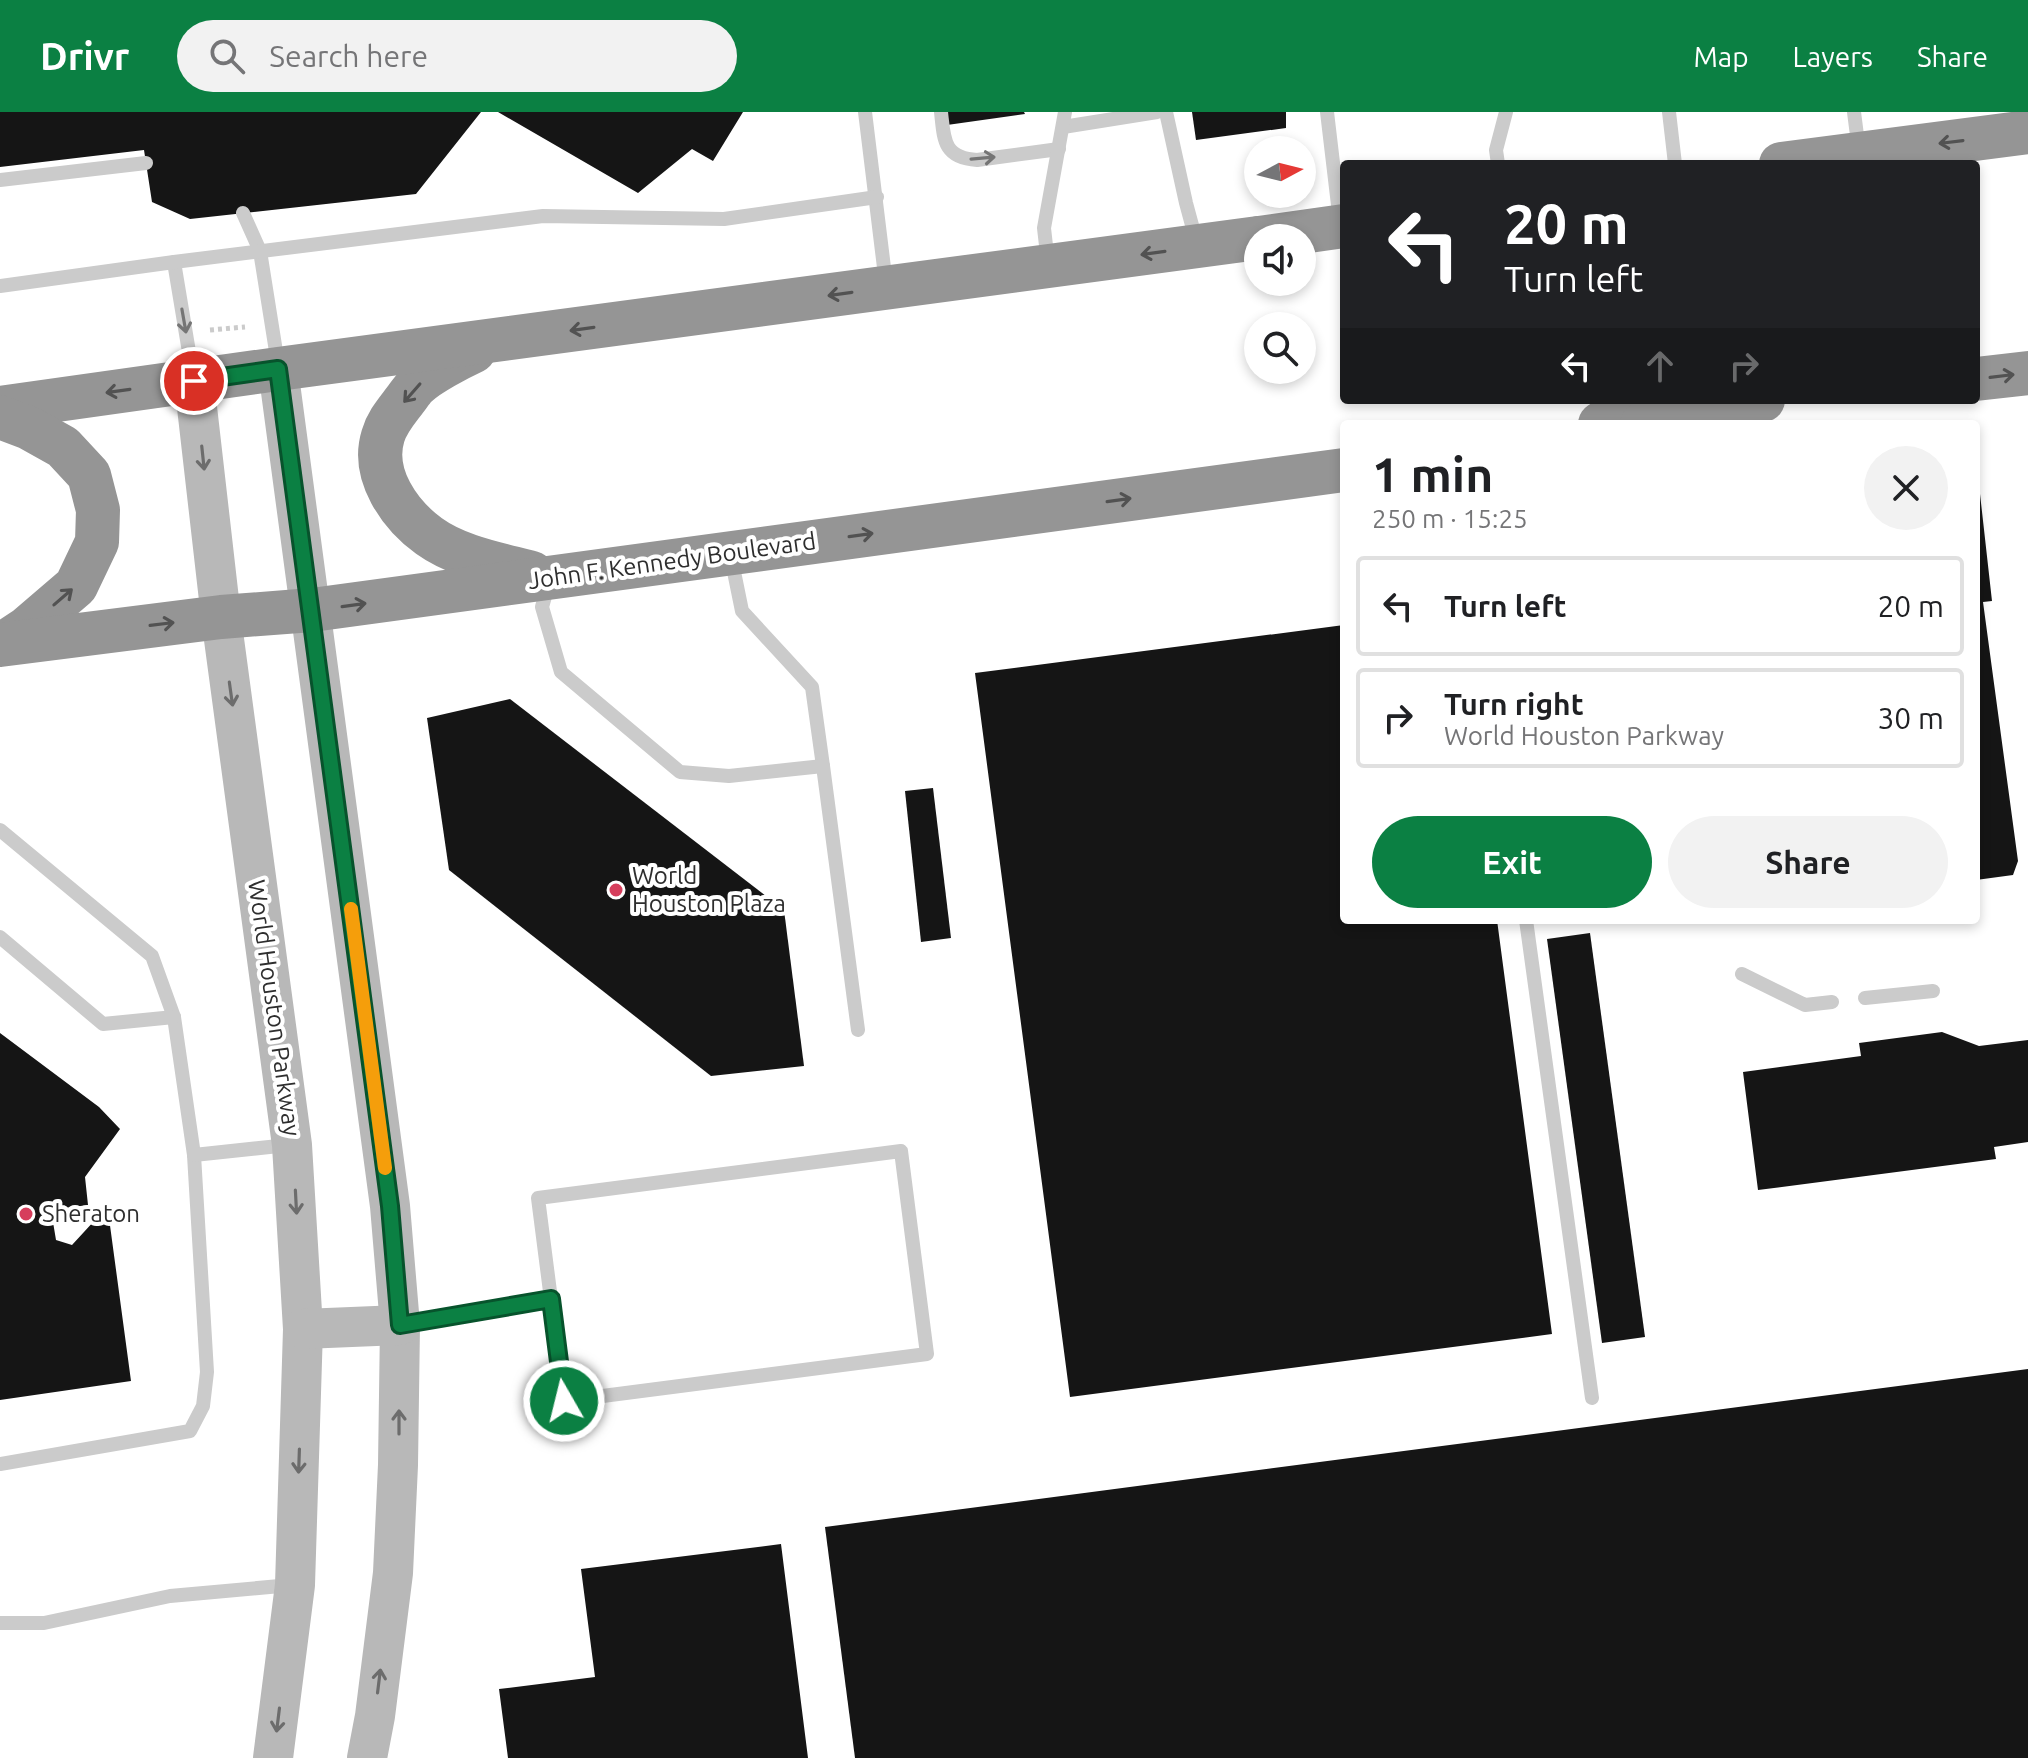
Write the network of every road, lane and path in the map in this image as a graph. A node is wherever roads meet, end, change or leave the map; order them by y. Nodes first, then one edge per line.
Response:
1 (865, 112) edge
2 (941, 112) edge
3 (1157, 112) edge
4 (1166, 112) edge
5 (1327, 112) edge
6 (1506, 112) edge
7 (1669, 112) edge
8 (1064, 120) edge
9 (2028, 132) edge
10 (1847, 146) edge
11 (1059, 149) junction
12 (1497, 160) edge
13 (1675, 160) edge
14 (1796, 160) edge
15 (146, 163) dead end
16 (0, 180) edge
17 (877, 197) junction
18 (1340, 211) edge
19 (243, 213) dead end
20 (1340, 226) edge
21 (1316, 230) edge
22 (1244, 240) edge
23 (1198, 246) junction
24 (260, 251) junction
25 (174, 262) junction
26 (1048, 267) junction
27 (0, 286) edge
28 (887, 288) junction
29 (245, 327) dead end
30 (208, 330) dead end
31 (502, 339) junction
32 (278, 369) junction
33 (2028, 373) edge
34 (1980, 379) edge
35 (194, 381) junction
36 (1631, 404) edge
37 (1732, 404) edge
38 (0, 408) edge
39 (0, 417) edge
40 (1606, 420) edge
41 (1660, 420) edge
42 (1340, 471) edge
43 (730, 553) junction
44 (550, 578) junction
45 (312, 610) junction
46 (221, 617) junction
47 (1, 645) edge
48 (823, 766) junction
49 (0, 830) edge
50 (1527, 924) edge
51 (0, 937) edge
52 (1742, 974) dead end
53 (1933, 991) dead end
54 (1865, 998) dead end
55 (1832, 1002) dead end
56 (174, 1017) junction
57 (858, 1030) dead end
58 (292, 1145) junction
59 (194, 1155) junction
60 (551, 1299) junction
61 (400, 1325) junction
62 (303, 1329) junction
63 (1592, 1398) dead end
64 (0, 1464) edge
65 (295, 1585) junction
66 (0, 1623) edge
67 (273, 1758) edge
68 (367, 1758) edge

1 - 17 lane
2 -> 11 lane
3 - 8 lane
4 - 23 lane
5 - 18 lane
6 - 12 lane
7 - 13 lane
8 - 11 lane
9 -> 10 highway
10 - 14 highway
11 - 26 lane
15 - 16 lane
17 - 24 lane
17 - 28 lane
19 - 24 lane
20 - 21 highway
22 - 23 highway
23 -> 26 highway
24 - 25 lane
24 - 32 lane
25 - 27 lane
25 -> 35 lane, World Houston Parkway
26 - 28 highway
28 -> 31 highway
29 - 30 path
31 - 32 highway
31 -> 44 highway
32 - 35 highway
32 - 45 street
34 -> 33 highway
35 -> 38 highway
35 -> 46 street, World Houston Parkway
36 - 40 highway
37 - 41 highway
47 -> 39 highway
43 -> 42 highway, John F. Kennedy Boulevard
43 - 44 highway, John F. Kennedy Boulevard
43 - 48 lane
45 -> 44 highway, John F. Kennedy Boulevard
44 - 48 lane
45 - 46 highway, John F. Kennedy Boulevard
45 - 61 street
47 -> 46 highway, John F. Kennedy Boulevard
46 -> 58 street, World Houston Parkway
48 - 57 lane
49 - 56 lane
50 - 63 lane
51 - 56 lane
52 - 55 lane
53 - 54 lane
56 - 59 lane
58 - 59 lane
58 -> 62 street, World Houston Parkway
59 - 64 lane
60 - 60 lane
60 - 61 lane
61 - 62 street
68 -> 61 street
62 -> 65 street, World Houston Parkway
65 - 66 lane
65 -> 67 street, World Houston Parkway

